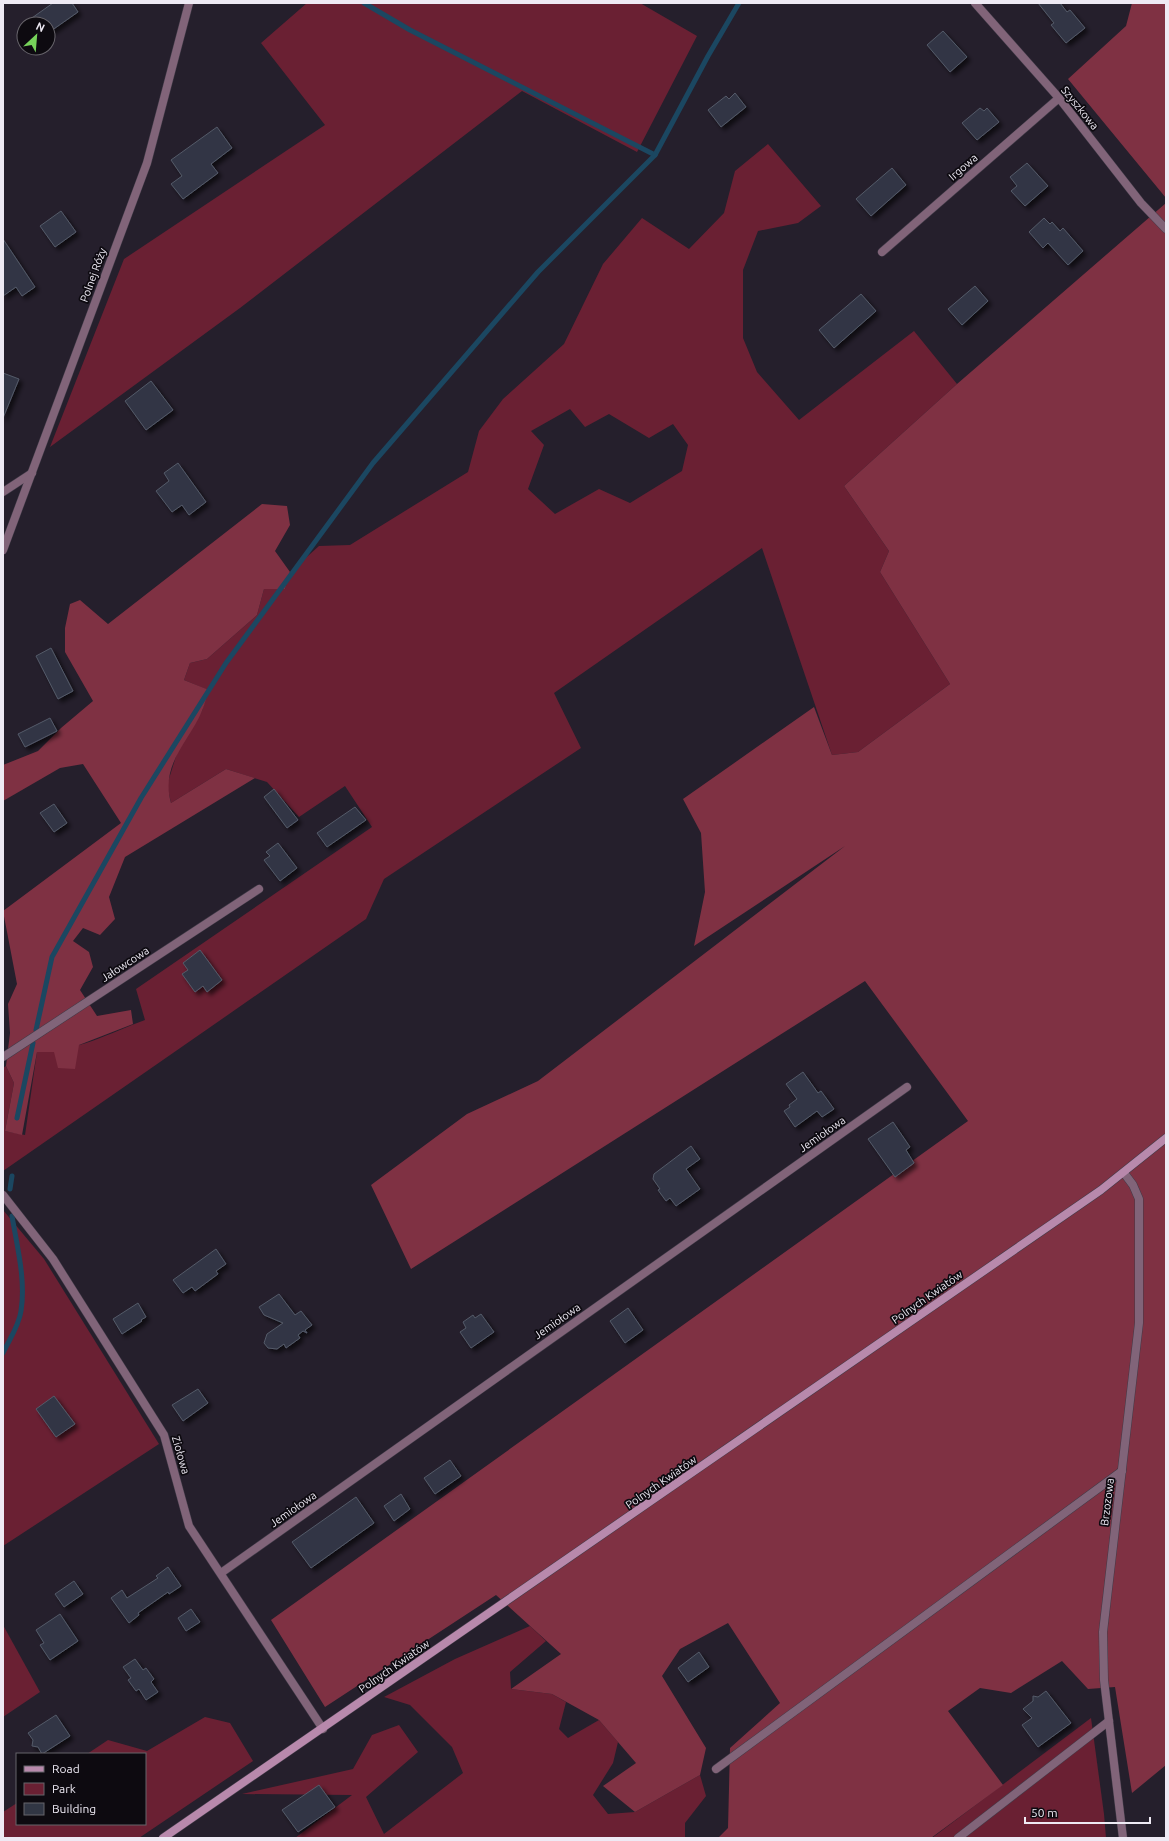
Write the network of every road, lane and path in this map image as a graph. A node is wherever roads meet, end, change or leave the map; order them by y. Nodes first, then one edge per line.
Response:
1 (189, 3) edge
2 (975, 3) edge
3 (1059, 98) junction
4 (1166, 229) edge
5 (882, 252) dead end
6 (32, 473) junction
7 (3, 492) edge
8 (3, 550) edge
9 (259, 889) dead end
10 (3, 1057) edge
11 (906, 1087) dead end
12 (1166, 1138) edge
13 (1124, 1173) junction
14 (3, 1195) edge
15 (1122, 1471) junction
16 (221, 1573) junction
17 (1109, 1721) junction
18 (323, 1729) junction
19 (716, 1769) dead end
20 (163, 1838) edge
21 (958, 1838) edge
22 (1123, 1838) edge

1 - 6 street, Polnej Róży
2 - 3 street, Szyszkowa
3 - 4 street, Szyszkowa
3 - 5 street, Irgowa
6 - 7 street
6 - 8 street, Polnej Róży
9 - 10 street, Jałowcowa
11 - 16 street, Jemiołowa
12 - 13 street, Polnych Kwiatów
13 - 15 street, Brzozowa
13 - 18 street, Polnych Kwiatów
14 - 16 street, Ziołowa
15 - 17 street, Brzozowa
15 - 19 street
16 - 18 street, Ziołowa
17 - 21 street
17 - 22 street, Brzozowa
18 - 20 street, Polnych Kwiatów

